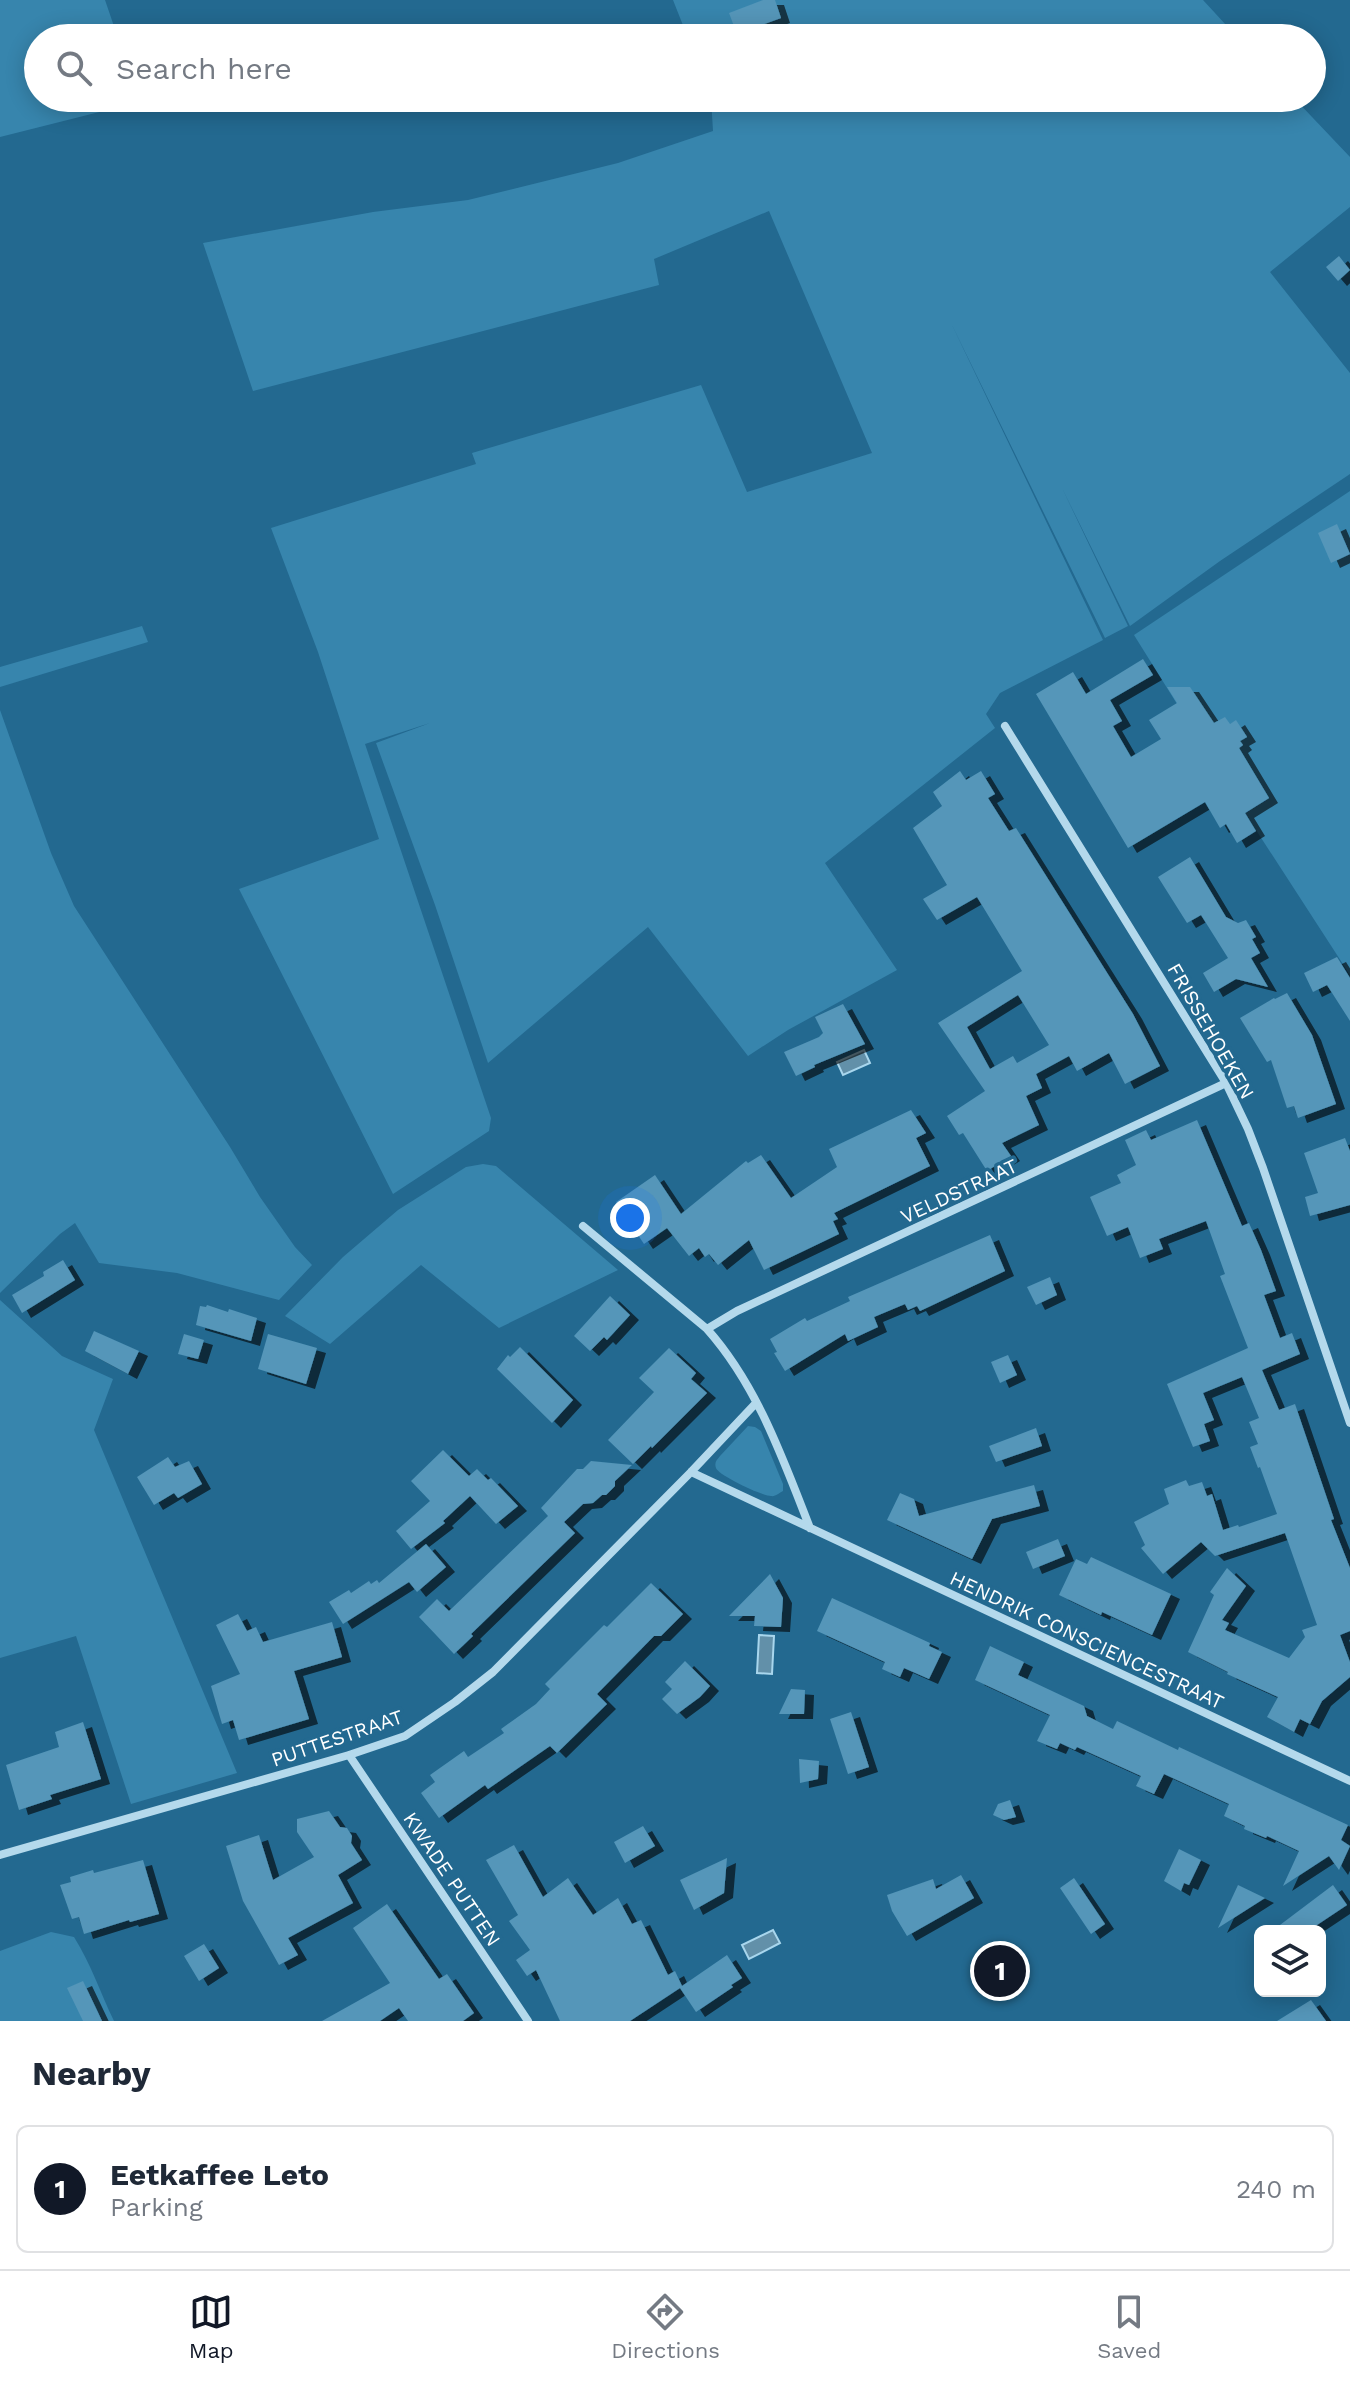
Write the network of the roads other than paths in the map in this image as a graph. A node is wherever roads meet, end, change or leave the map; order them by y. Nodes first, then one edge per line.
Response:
1 (1005, 726) dead end
2 (1226, 1083) junction
3 (583, 1226) dead end
4 (707, 1329) junction
5 (756, 1403) junction
6 (1350, 1423) edge
7 (691, 1472) junction
8 (810, 1529) junction
9 (349, 1755) junction
10 (1350, 1781) edge
11 (0, 1855) edge
12 (528, 2021) edge

1 - 2 street, FRISSEHOEKEN
2 - 4 street, VELDSTRAAT
2 - 6 street, FRISSEHOEKEN
3 - 4 street
4 - 5 street
5 - 7 street, PUTTESTRAAT
5 - 8 street
7 - 8 street, HENDRIK CONSCIENCESTRAAT
7 - 9 street, PUTTESTRAAT
8 - 10 street, HENDRIK CONSCIENCESTRAAT
9 - 11 street, PUTTESTRAAT
9 - 12 street, KWADE PUTTEN

